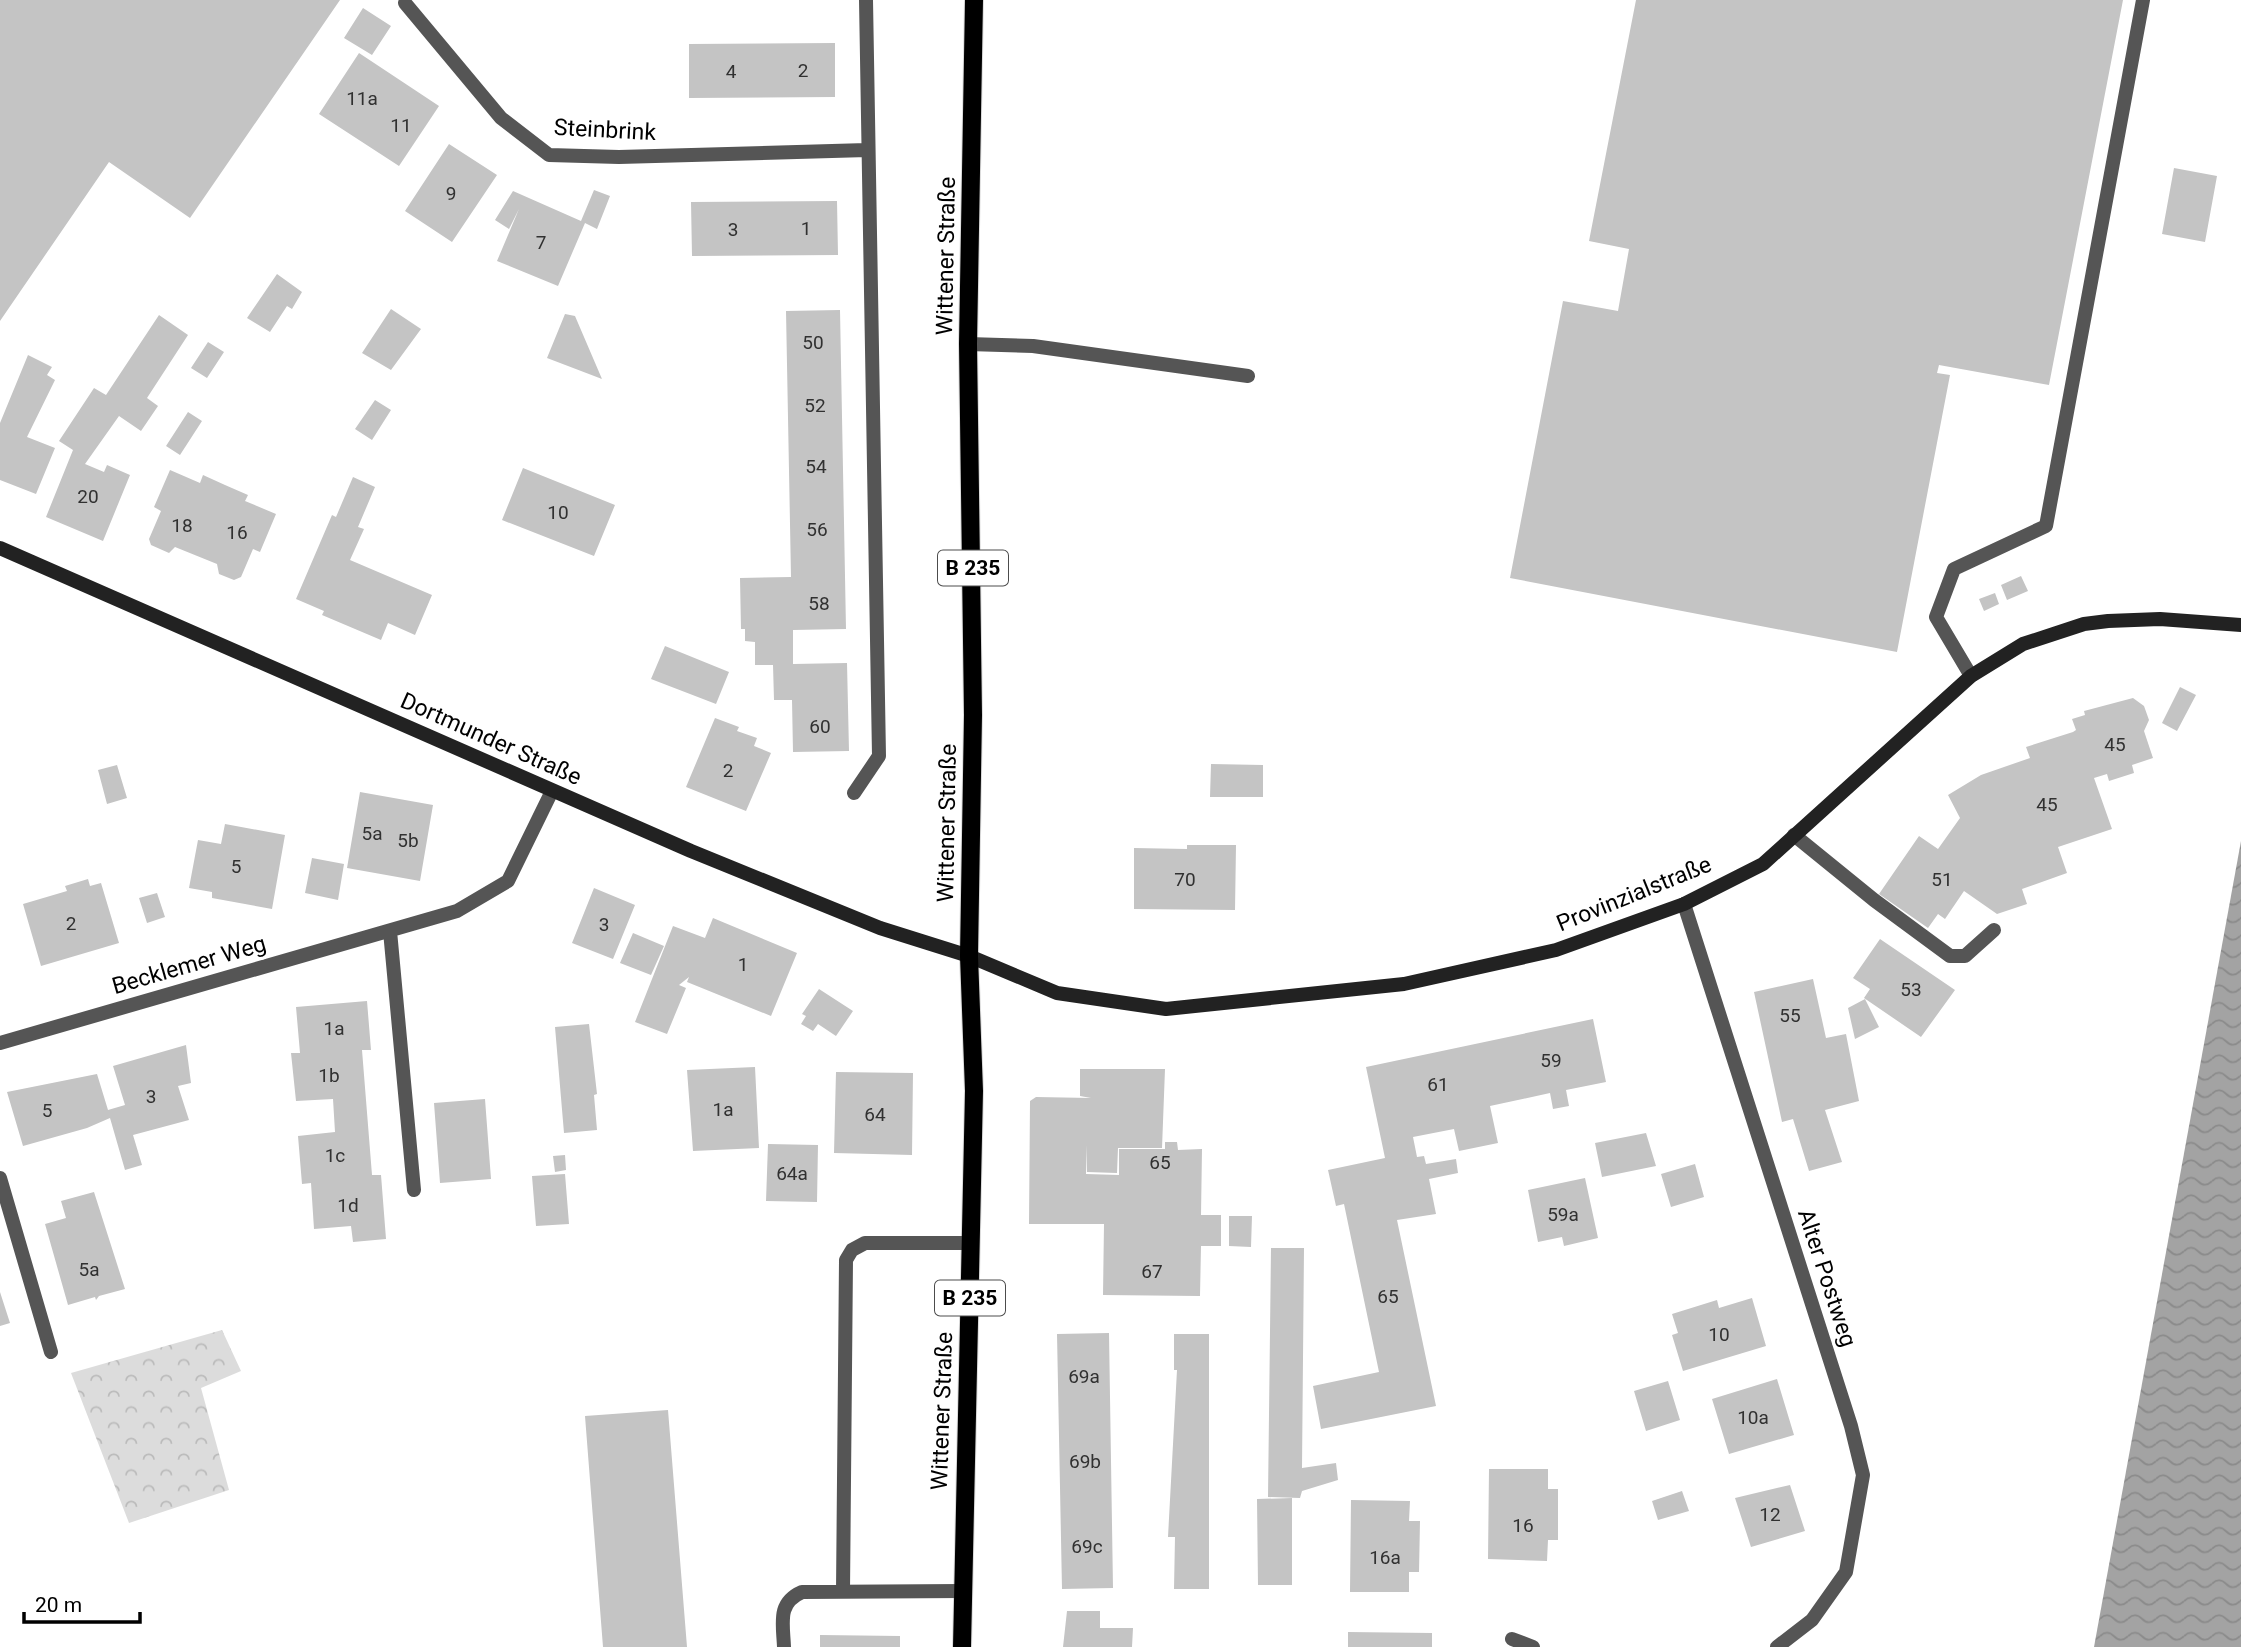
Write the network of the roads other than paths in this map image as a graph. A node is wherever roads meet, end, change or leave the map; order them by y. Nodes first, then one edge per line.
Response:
1 (866, 0) edge
2 (974, 0) edge
3 (2143, 0) edge
4 (405, 3) dead end
5 (867, 149) junction
6 (968, 344) junction
7 (1248, 376) dead end
8 (0, 548) edge
9 (2241, 625) edge
10 (1972, 676) junction
11 (552, 791) junction
12 (854, 793) dead end
13 (1794, 835) junction
14 (1684, 904) junction
15 (1994, 930) dead end
16 (390, 932) junction
17 (969, 956) junction
18 (0, 1043) edge
19 (0, 1178) edge
20 (414, 1190) dead end
21 (971, 1243) junction
22 (51, 1352) dead end
23 (843, 1591) junction
24 (962, 1591) junction
25 (1512, 1639) dead end
26 (784, 1647) edge
27 (962, 1647) edge
28 (1533, 1647) edge
29 (1777, 1647) edge

1 - 5 street
2 - 6 main road, Wittener Straße / B 235
3 - 10 street
4 - 5 street, Steinbrink
5 - 12 street
6 - 7 street
6 - 17 main road, Wittener Straße / B 235
8 - 11 main road, Dortmunder Straße
9 - 10 main road, Provinzialstraße
10 - 13 main road, Provinzialstraße
11 - 16 street, Becklemer Weg
11 - 17 main road, Dortmunder Straße
13 - 14 main road, Provinzialstraße
13 - 15 street
14 - 17 main road, Provinzialstraße
14 - 29 street, Alter Postweg
16 - 18 street, Becklemer Weg
16 - 20 street
17 - 21 main road, Wittener Straße / B 235
19 - 22 street
21 - 23 street
21 - 24 main road, Wittener Straße / B 235
23 - 24 street
23 - 26 street
24 - 27 main road, Wittener Straße / B 235
25 - 28 street

